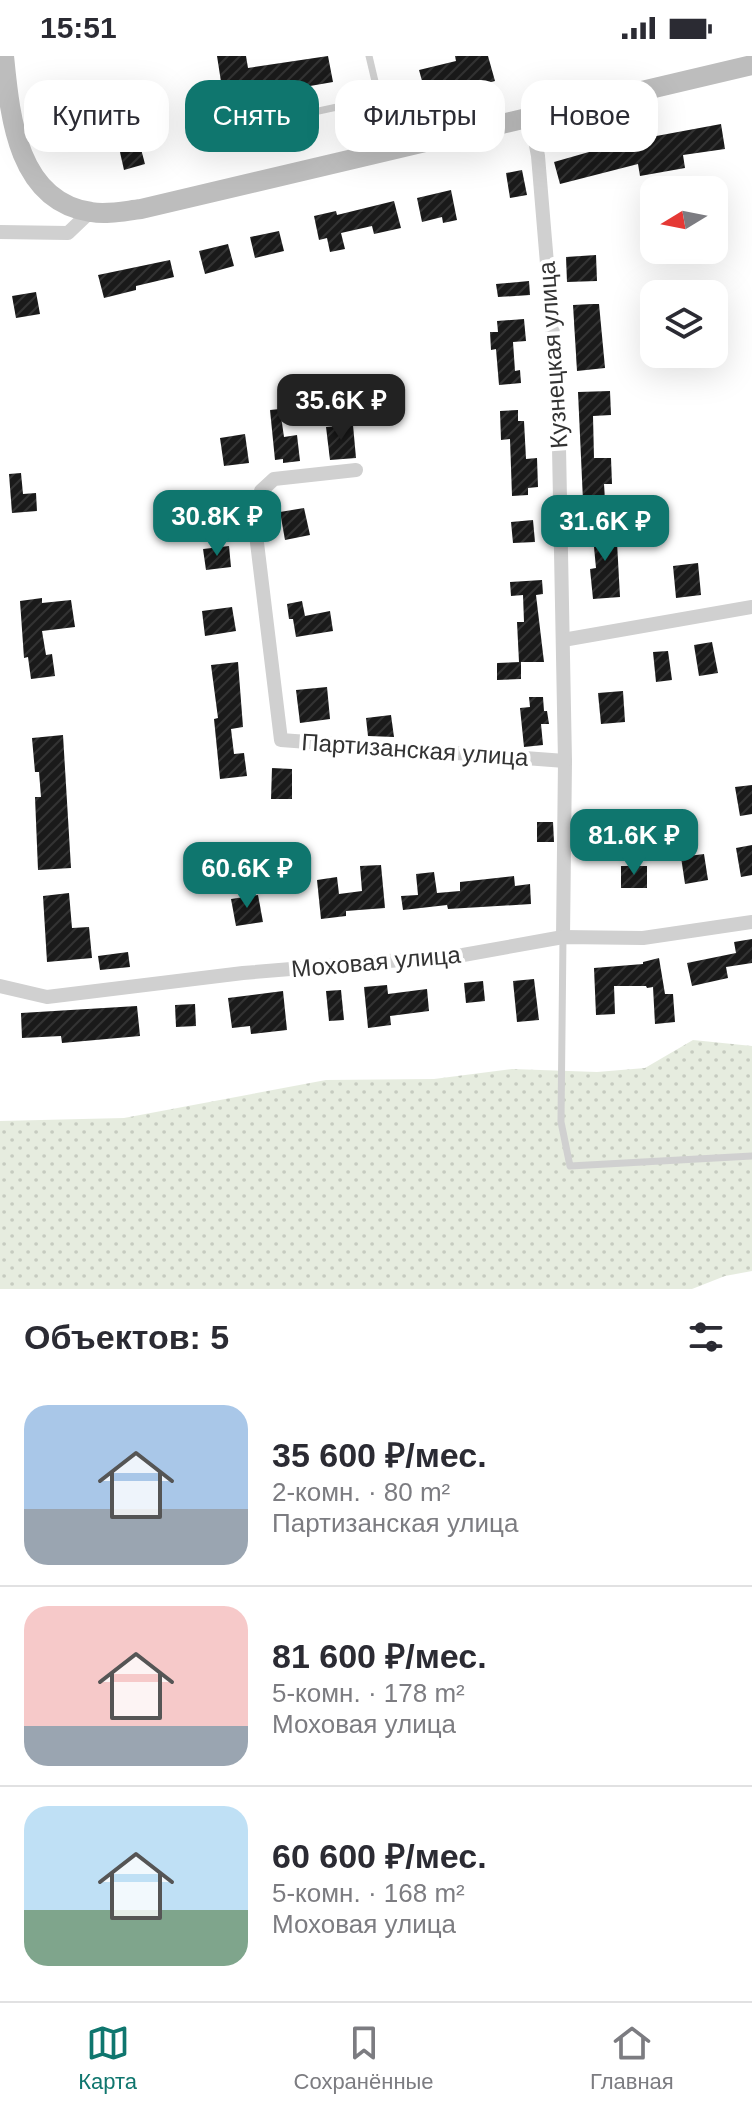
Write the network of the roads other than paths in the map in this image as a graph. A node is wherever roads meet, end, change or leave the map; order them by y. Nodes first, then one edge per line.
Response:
1 (4, 56) edge
2 (369, 56) edge
3 (752, 65) edge
4 (375, 80) edge
5 (658, 88) edge
6 (387, 152) edge
7 (537, 152) edge
8 (90, 212) junction
9 (0, 232) edge
10 (356, 470) dead end
11 (752, 607) edge
12 (563, 640) junction
13 (565, 761) junction
14 (752, 922) edge
15 (563, 937) junction
16 (0, 986) edge
17 (752, 1156) edge

1 - 8 street
2 - 4 lane
3 - 5 street
6 - 8 street
7 - 12 street, Кузнецкая улица
8 - 9 street
10 - 13 street, Партизанская улица
11 - 12 street
12 - 13 street, Кузнецкая улица
13 - 15 street, Кузнецкая улица
14 - 15 street, Моховая улица
15 - 16 street, Моховая улица
15 - 17 lane

